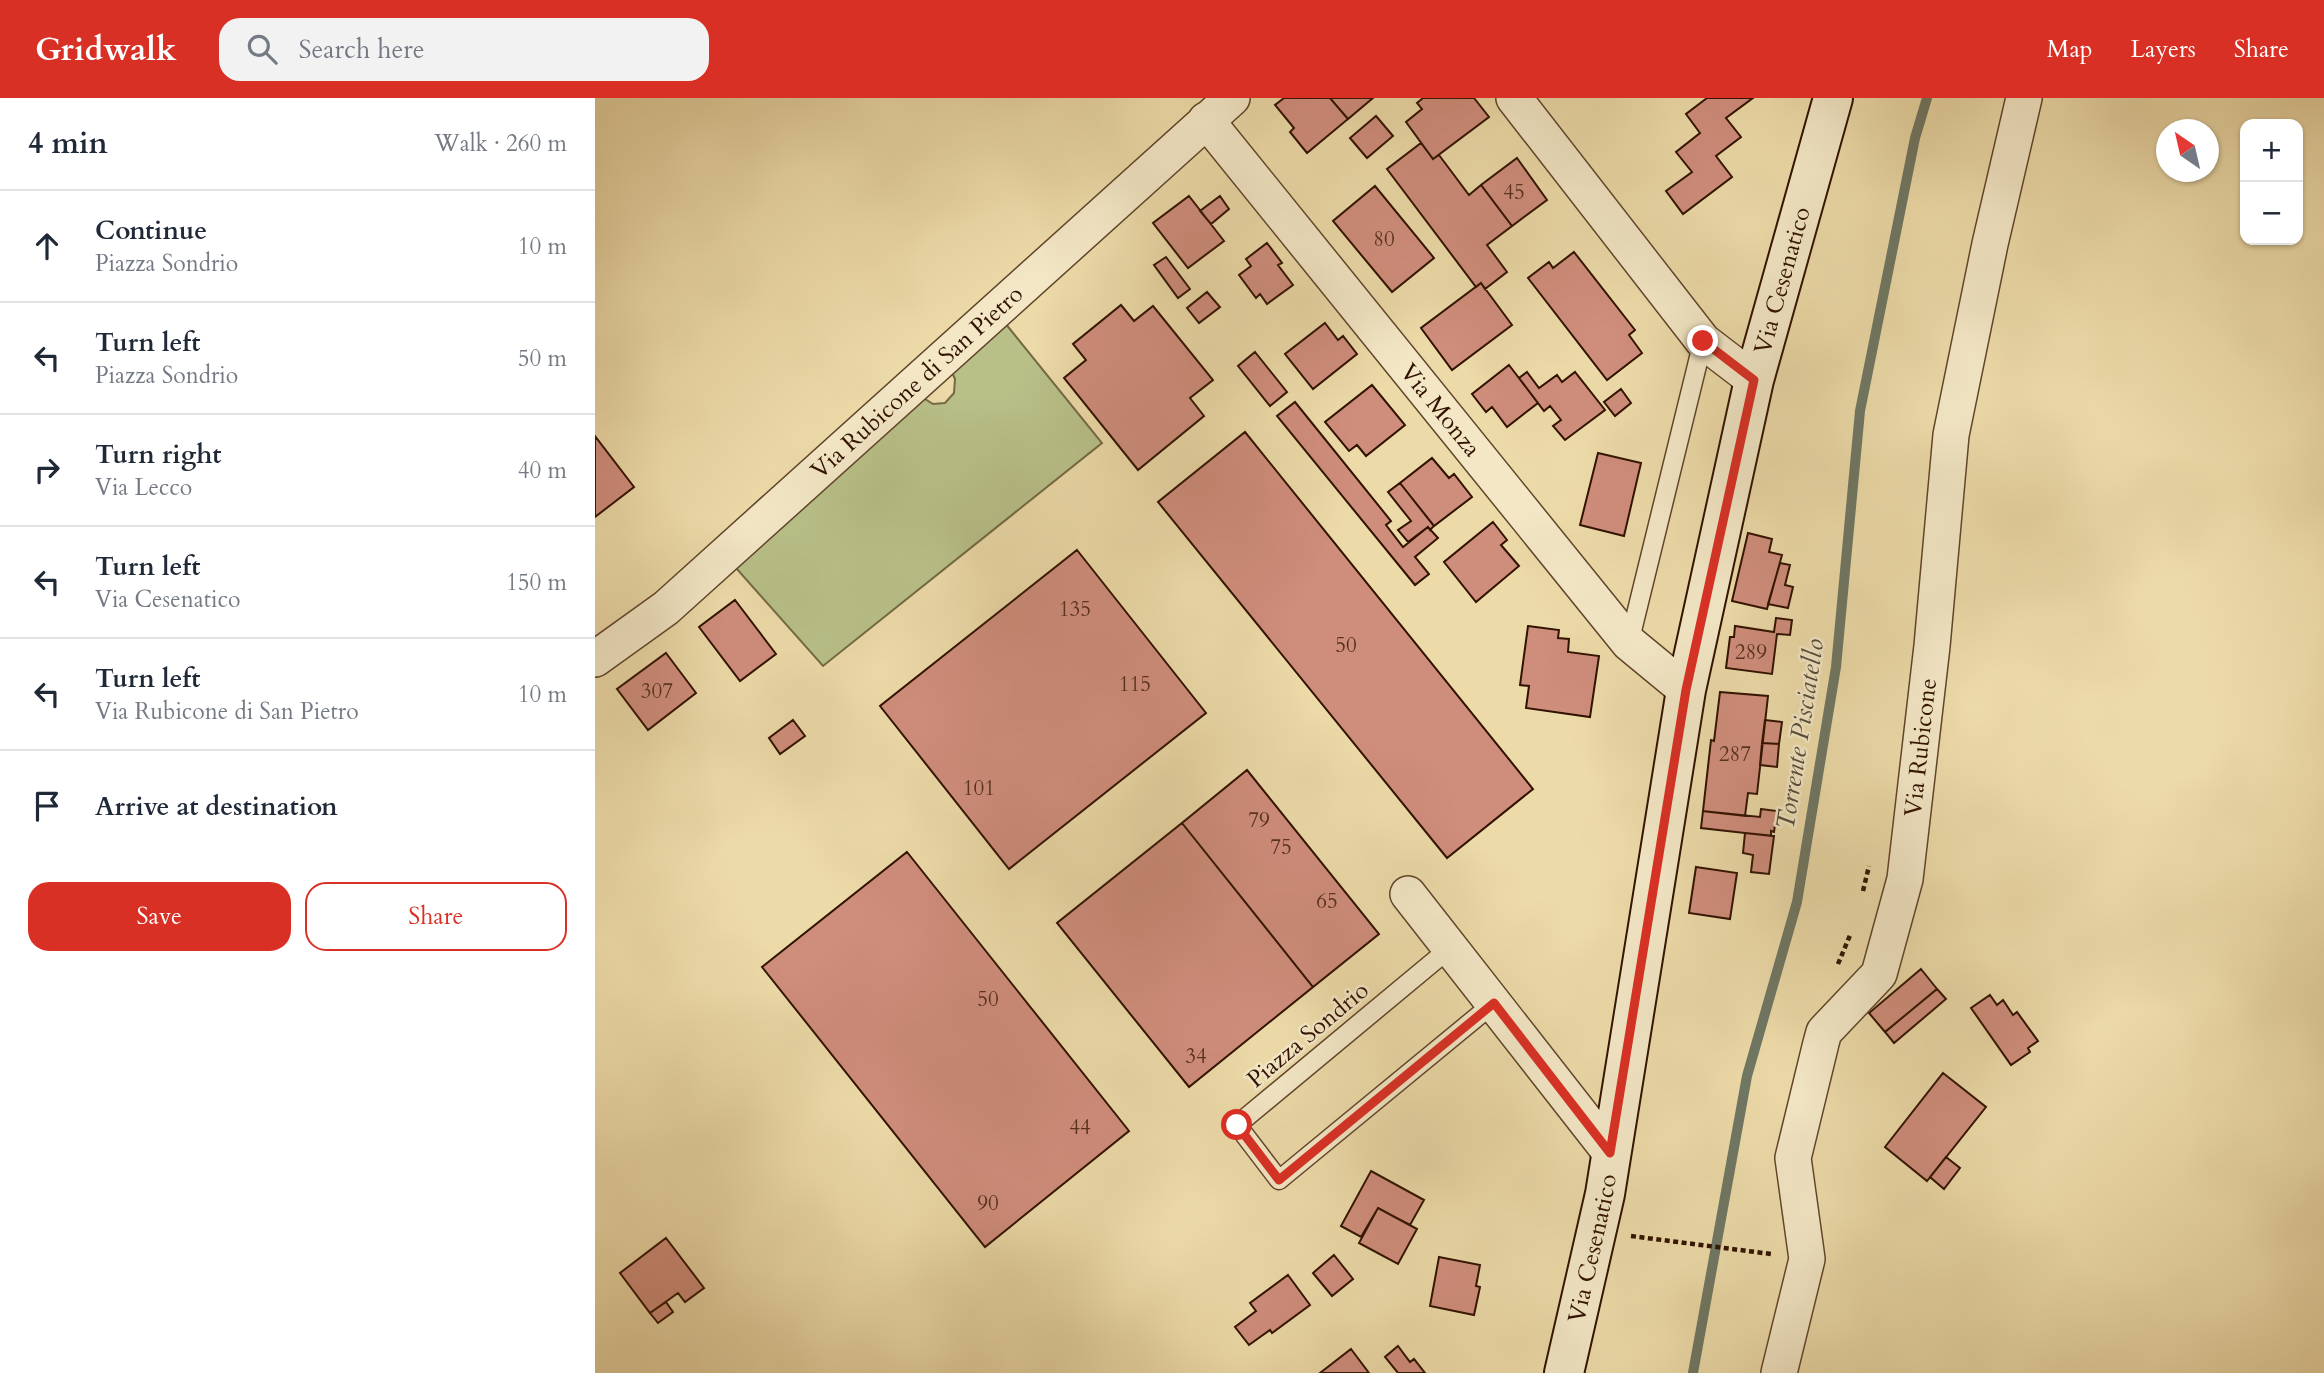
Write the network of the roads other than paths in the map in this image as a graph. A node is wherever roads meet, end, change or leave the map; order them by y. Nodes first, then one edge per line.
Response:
1 (1514, 98) edge
2 (1833, 98) edge
3 (2024, 98) edge
4 (1219, 109) edge
5 (1703, 341) junction
6 (1754, 380) junction
7 (1629, 643) junction
8 (595, 659) edge
9 (1686, 690) junction
10 (1408, 894) dead end
11 (1450, 948) junction
12 (1494, 1003) junction
13 (1610, 1153) junction
14 (1564, 1373) edge
15 (1779, 1373) edge

1 - 5 street
2 - 6 main road, Via Cesenatico
3 - 15 street, Via Rubicone
4 - 7 street, Via Monza
4 - 8 street, Via Rubicone di San Pietro
5 - 6 street
5 - 7 lane
6 - 9 main road, Via Cesenatico
7 - 9 street, Via Monza
9 - 13 main road, Via Cesenatico
10 - 11 street
11 - 12 street
11 - 12 lane, Piazza Sondrio
12 - 13 street
13 - 14 main road, Via Cesenatico

